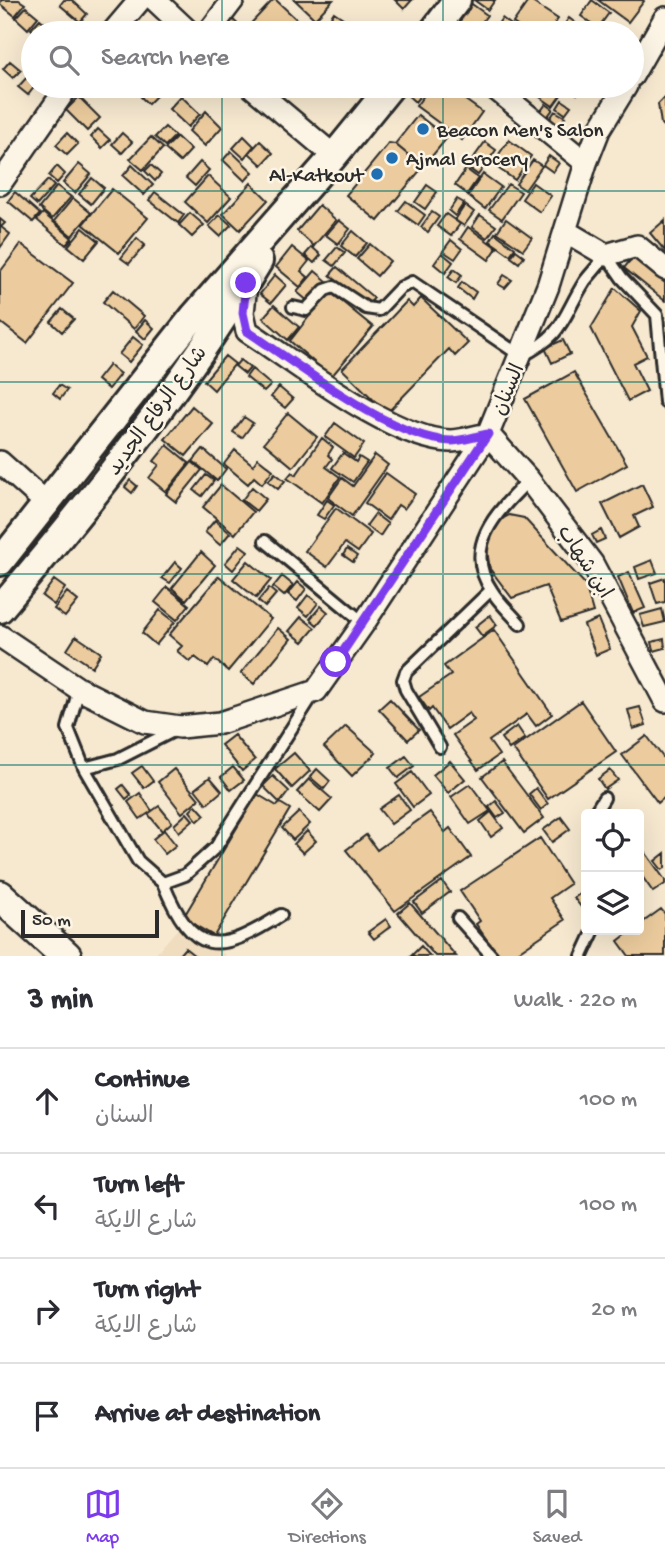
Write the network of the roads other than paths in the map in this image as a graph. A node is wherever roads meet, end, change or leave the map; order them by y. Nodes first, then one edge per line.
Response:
1 (140, 0) edge
2 (155, 0) edge
3 (233, 0) edge
4 (457, 0) edge
5 (665, 18) edge
6 (122, 21) edge
7 (177, 21) edge
8 (217, 21) edge
9 (441, 21) edge
10 (644, 55) edge
11 (60, 98) edge
12 (265, 98) edge
13 (381, 98) edge
14 (507, 98) edge
15 (619, 98) edge
16 (334, 156) junction
17 (586, 163) junction
18 (0, 184) edge
19 (296, 199) junction
20 (567, 232) junction
21 (606, 255) junction
22 (665, 269) edge
23 (246, 283) junction
24 (293, 307) dead end
25 (247, 331) junction
26 (208, 339) junction
27 (521, 356) junction
28 (665, 402) edge
29 (488, 434) junction
30 (0, 462) edge
31 (529, 480) junction
32 (48, 505) junction
33 (265, 541) dead end
34 (0, 562) edge
35 (491, 590) junction
36 (0, 609) edge
37 (364, 623) junction
38 (520, 624) dead end
39 (0, 636) edge
40 (79, 689) junction
41 (316, 691) junction
42 (665, 701) edge
43 (180, 727) junction
44 (440, 747) dead end
45 (84, 768) junction
46 (604, 797) dead end
47 (597, 809) edge
48 (163, 883) junction
49 (0, 896) edge
50 (281, 915) dead end
51 (458, 918) dead end
52 (0, 921) edge
53 (592, 935) edge
54 (43, 956) edge
55 (66, 956) edge
56 (492, 956) edge
57 (582, 956) edge

1 - 6 street
2 - 7 street
3 - 8 street
4 - 9 street
5 - 10 street
11 - 18 street
12 - 16 street
13 - 16 street, شارع الرفاع الجديد
14 - 17 street
15 - 17 street, السنان
16 - 19 street, شارع الرفاع الجديد
17 - 20 street, السنان
19 - 23 street, شارع الرفاع الجديد
19 - 32 street, شارع الرفاع الجديد
20 - 21 street
20 - 27 street, السنان
21 - 22 street
21 - 27 lane
21 - 28 lane
23 - 25 street
23 - 26 street, شارع الرفاع الجديد
24 - 27 lane
25 - 26 street
25 - 29 street
26 - 36 street, شارع الرفاع الجديد
27 - 29 street, السنان
29 - 31 street, ابن شهاب
29 - 37 street, السنان
30 - 32 street
31 - 35 lane
31 - 42 street, ابن شهاب
32 - 34 street, شارع الرفاع الجديد
33 - 37 lane
35 - 38 lane
35 - 44 lane
37 - 41 street, السنان
39 - 40 street
40 - 43 street
40 - 45 lane
41 - 43 street
41 - 48 lane
43 - 45 lane
45 - 48 lane
46 - 47 lane
48 - 50 lane
49 - 55 main road
51 - 56 lane
52 - 54 main road
53 - 57 lane

